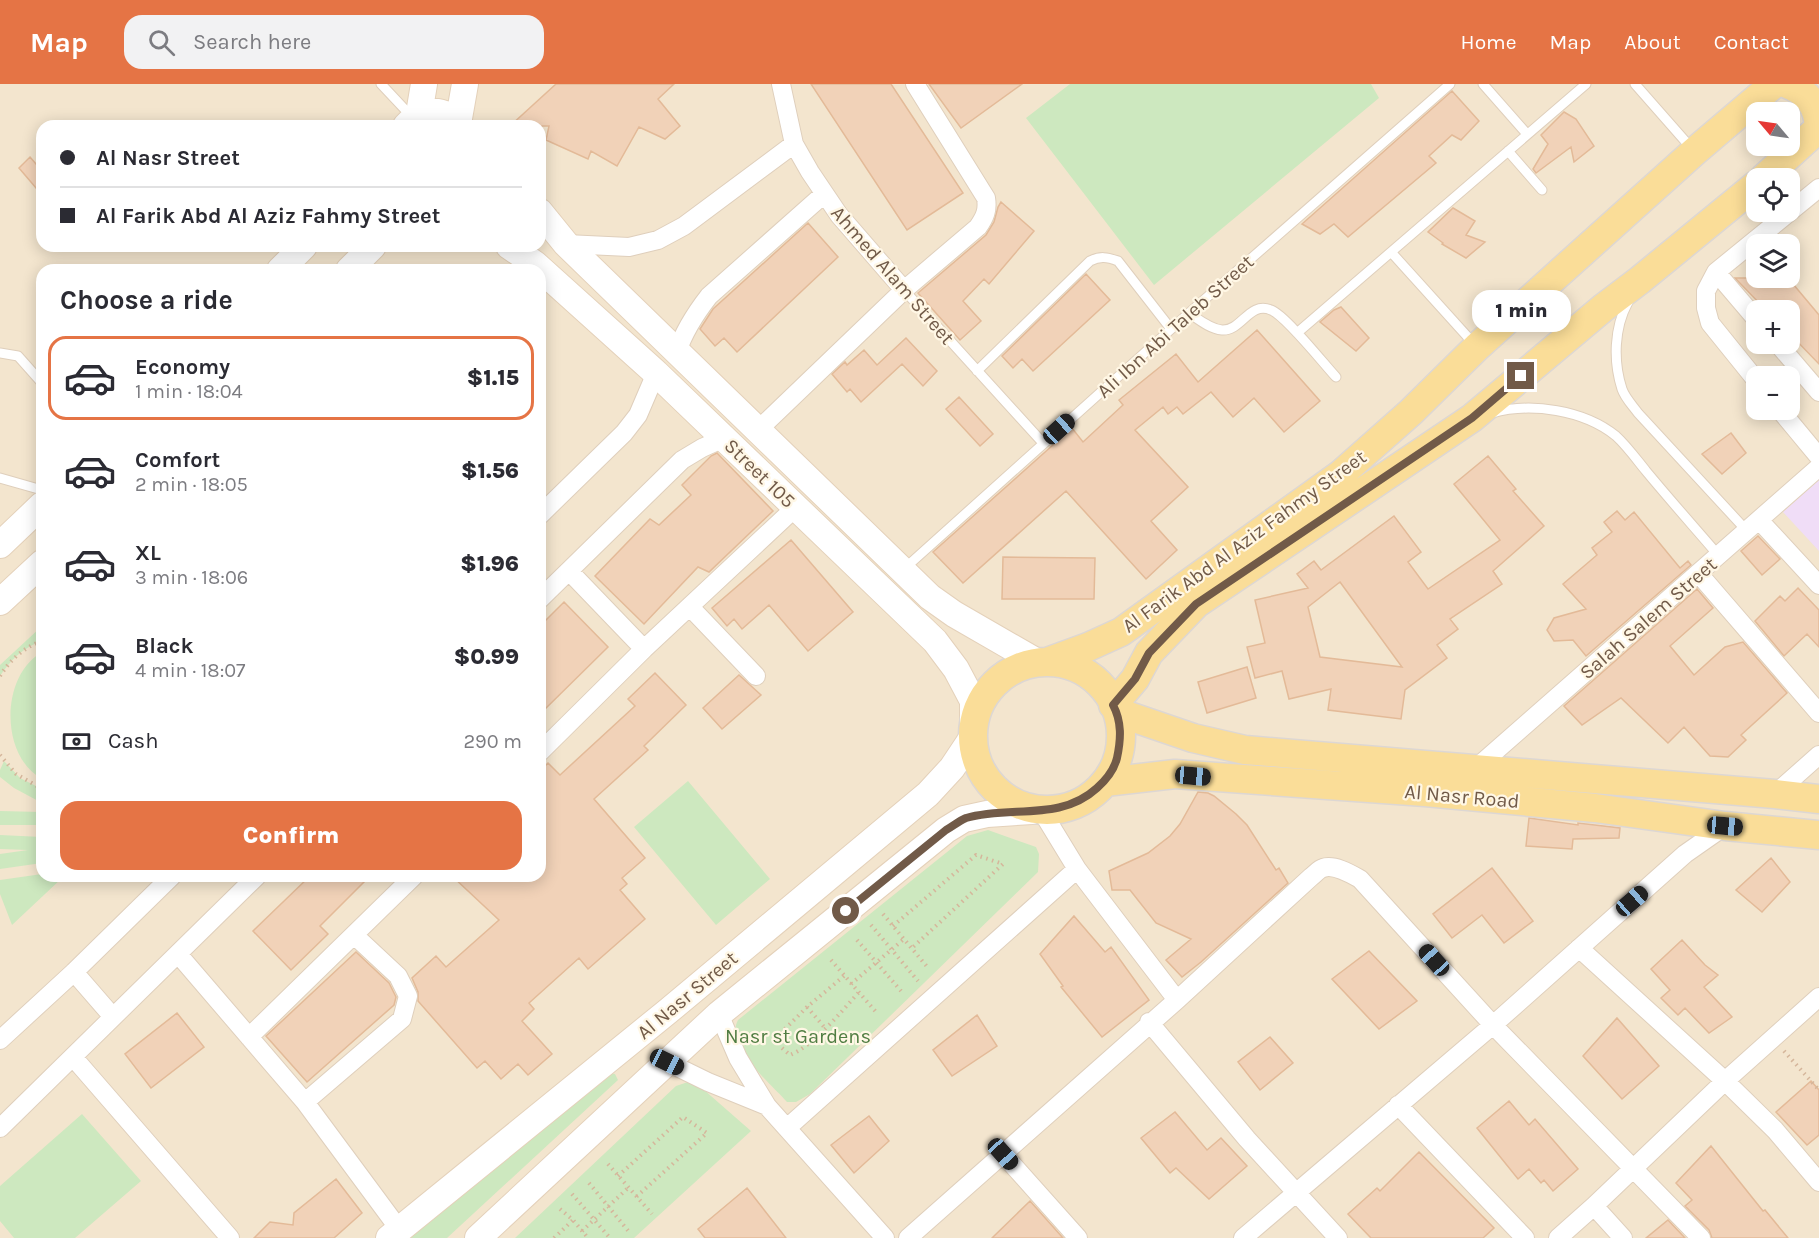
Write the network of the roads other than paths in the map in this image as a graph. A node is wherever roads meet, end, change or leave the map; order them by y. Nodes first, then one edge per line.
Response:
1 (381, 84) edge
2 (424, 84) edge
3 (465, 84) edge
4 (781, 84) edge
5 (915, 84) edge
6 (1450, 84) edge
7 (1483, 84) edge
8 (1586, 84) edge
9 (1635, 84) edge
10 (1774, 84) edge
11 (1787, 84) edge
12 (413, 120) edge
13 (454, 120) edge
14 (460, 120) edge
15 (1819, 128) edge
16 (1527, 134) junction
17 (794, 144) junction
18 (1508, 151) junction
19 (1694, 152) junction
20 (1775, 168) edge
21 (1819, 188) edge
22 (1542, 190) dead end
23 (1746, 192) edge
24 (824, 194) junction
25 (546, 219) edge
26 (566, 244) junction
27 (298, 252) edge
28 (367, 252) edge
29 (518, 252) edge
30 (1391, 252) junction
31 (286, 264) edge
32 (355, 264) edge
33 (535, 264) edge
34 (1716, 272) junction
35 (546, 274) edge
36 (1640, 280) junction
37 (904, 290) junction
38 (1746, 307) edge
39 (1189, 313) junction
40 (1171, 329) junction
41 (1297, 333) junction
42 (1477, 347) junction
43 (677, 352) junction
44 (0, 353) edge
45 (1787, 354) edge
46 (1746, 368) edge
47 (977, 371) junction
48 (656, 374) junction
49 (36, 376) edge
50 (1336, 377) dead end
51 (1819, 392) edge
52 (1472, 418) junction
53 (1788, 420) edge
54 (757, 431) junction
55 (724, 438) junction
56 (1043, 444) junction
57 (1819, 457) edge
58 (1819, 466) edge
59 (0, 478) edge
60 (36, 488) edge
61 (796, 507) junction
62 (546, 509) edge
63 (36, 511) edge
64 (1753, 525) junction
65 (0, 545) edge
66 (1719, 556) junction
67 (36, 569) edge
68 (902, 570) junction
69 (569, 571) junction
70 (1699, 574) junction
71 (1819, 585) edge
72 (546, 593) edge
73 (0, 602) edge
74 (690, 607) junction
75 (644, 649) junction
76 (1043, 662) junction
77 (756, 676) dead end
78 (1115, 709) junction
79 (1819, 713) edge
80 (973, 732) junction
81 (546, 746) edge
82 (1819, 755) edge
83 (1475, 769) junction
84 (1105, 782) junction
85 (1775, 794) junction
86 (1819, 799) edge
87 (1036, 811) junction
88 (1725, 826) junction
89 (1819, 834) edge
90 (1077, 869) junction
91 (166, 882) edge
92 (251, 882) edge
93 (408, 882) edge
94 (354, 935) junction
95 (1579, 948) junction
96 (178, 954) junction
97 (74, 972) junction
98 (1819, 997) edge
99 (1177, 1000) junction
100 (719, 1014) junction
101 (113, 1017) junction
102 (1149, 1022) junction
103 (1493, 1025) junction
104 (249, 1036) junction
105 (0, 1040) edge
106 (73, 1057) junction
107 (667, 1062) junction
108 (1725, 1081) junction
109 (305, 1102) junction
110 (767, 1106) junction
111 (1398, 1106) junction
112 (0, 1128) edge
113 (787, 1128) junction
114 (1003, 1154) junction
115 (1633, 1168) junction
116 (1819, 1182) edge
117 (1296, 1192) junction
118 (1594, 1206) junction
119 (394, 1233) edge
120 (230, 1238) edge
121 (478, 1238) edge
122 (885, 1238) edge
123 (908, 1238) edge
124 (1078, 1238) edge
125 (1244, 1238) edge
126 (1338, 1238) edge
127 (1525, 1238) edge
128 (1558, 1238) edge
129 (1623, 1238) edge
130 (1701, 1238) edge

1 - 12 lane
2 - 12 main road
3 - 14 main road
4 - 17 street, Ahmed Alam Street
5 - 37 street
6 - 39 lane, Ali Ibn Abi Taleb Street
7 - 16 lane
8 - 16 lane
9 - 19 lane
10 - 19 main road, Al Farik Abd Al Aziz Fahmy Street
11 - 15 main road
12 - 13 main road
15 - 20 main road
16 - 18 lane
17 - 24 street, Ahmed Alam Street
17 - 26 street
18 - 22 lane
18 - 30 lane
19 - 42 main road, Al Farik Abd Al Aziz Fahmy Street
21 - 34 street
23 - 36 main road, Al Farik Abd Al Aziz Fahmy Street
24 - 37 street, Ahmed Alam Street
24 - 43 street
25 - 26 main road, Street 105
26 - 43 main road, Street 105
27 - 31 main road
28 - 32 main road
29 - 33 main road, Street 105
30 - 41 lane
30 - 42 lane
34 - 38 street
34 - 46 street
35 - 48 main road, Street 105
36 - 52 main road, Al Farik Abd Al Aziz Fahmy Street
36 - 64 lane
37 - 47 lane, Ahmed Alam Street
37 - 54 street
39 - 40 lane, Ali Ibn Abi Taleb Street
39 - 41 lane
40 - 47 lane
40 - 56 lane, Ali Ibn Abi Taleb Street
41 - 50 lane
42 - 76 main road, Al Farik Abd Al Aziz Fahmy Street
43 - 54 main road, Street 105
44 - 49 lane
45 - 51 street
47 - 56 lane, Ahmed Alam Street
48 - 55 main road, Street 105
48 - 62 street
52 - 66 lane
52 - 78 main road, Al Farik Abd Al Aziz Fahmy Street
53 - 57 street
54 - 68 main road, Street 105
55 - 61 main road, Street 105
55 - 69 street
56 - 68 lane, Ali Ibn Abi Taleb Street
58 - 64 street, Salah Salem Street
59 - 60 lane
61 - 74 street
61 - 80 main road, Street 105
63 - 65 main road
64 - 66 street, Salah Salem Street
64 - 71 street
66 - 70 street, Salah Salem Street
67 - 73 main road
68 - 76 main road, Street 105
69 - 72 street
69 - 75 street
70 - 79 street
70 - 83 street, Salah Salem Street
74 - 75 street
74 - 77 street
75 - 81 street
76 - 78 main road
76 - 80 main road
78 - 83 main road, Al Nasr Road
78 - 84 main road
80 - 87 main road
80 - 119 main road, Al Nasr Street
82 - 85 street
83 - 85 main road, Al Nasr Road
84 - 87 main road
84 - 88 main road, Al Nasr Road
85 - 86 main road, Al Nasr Road
87 - 90 street
87 - 100 main road, Al Nasr Street
88 - 89 main road, Al Nasr Road
88 - 95 street
90 - 99 street
90 - 113 street
91 - 97 street
92 - 96 street
93 - 94 street
94 - 104 street
94 - 109 street
95 - 103 street
95 - 108 street
96 - 101 street
96 - 104 street
97 - 101 street
97 - 105 street
98 - 108 street
99 - 102 street
99 - 103 street
100 - 107 main road, Al Nasr Street
100 - 110 street
101 - 106 street
102 - 114 street
102 - 117 street
103 - 111 street
103 - 115 street
104 - 109 street
106 - 112 street
106 - 120 street
107 - 110 street
107 - 121 main road, Al Nasr Street
108 - 115 street
108 - 116 street
109 - 119 street
110 - 113 street
111 - 117 street
111 - 127 street
113 - 122 street
114 - 123 street
114 - 124 street
115 - 118 street
115 - 130 street
117 - 125 street
117 - 126 street
118 - 128 street
118 - 129 street

